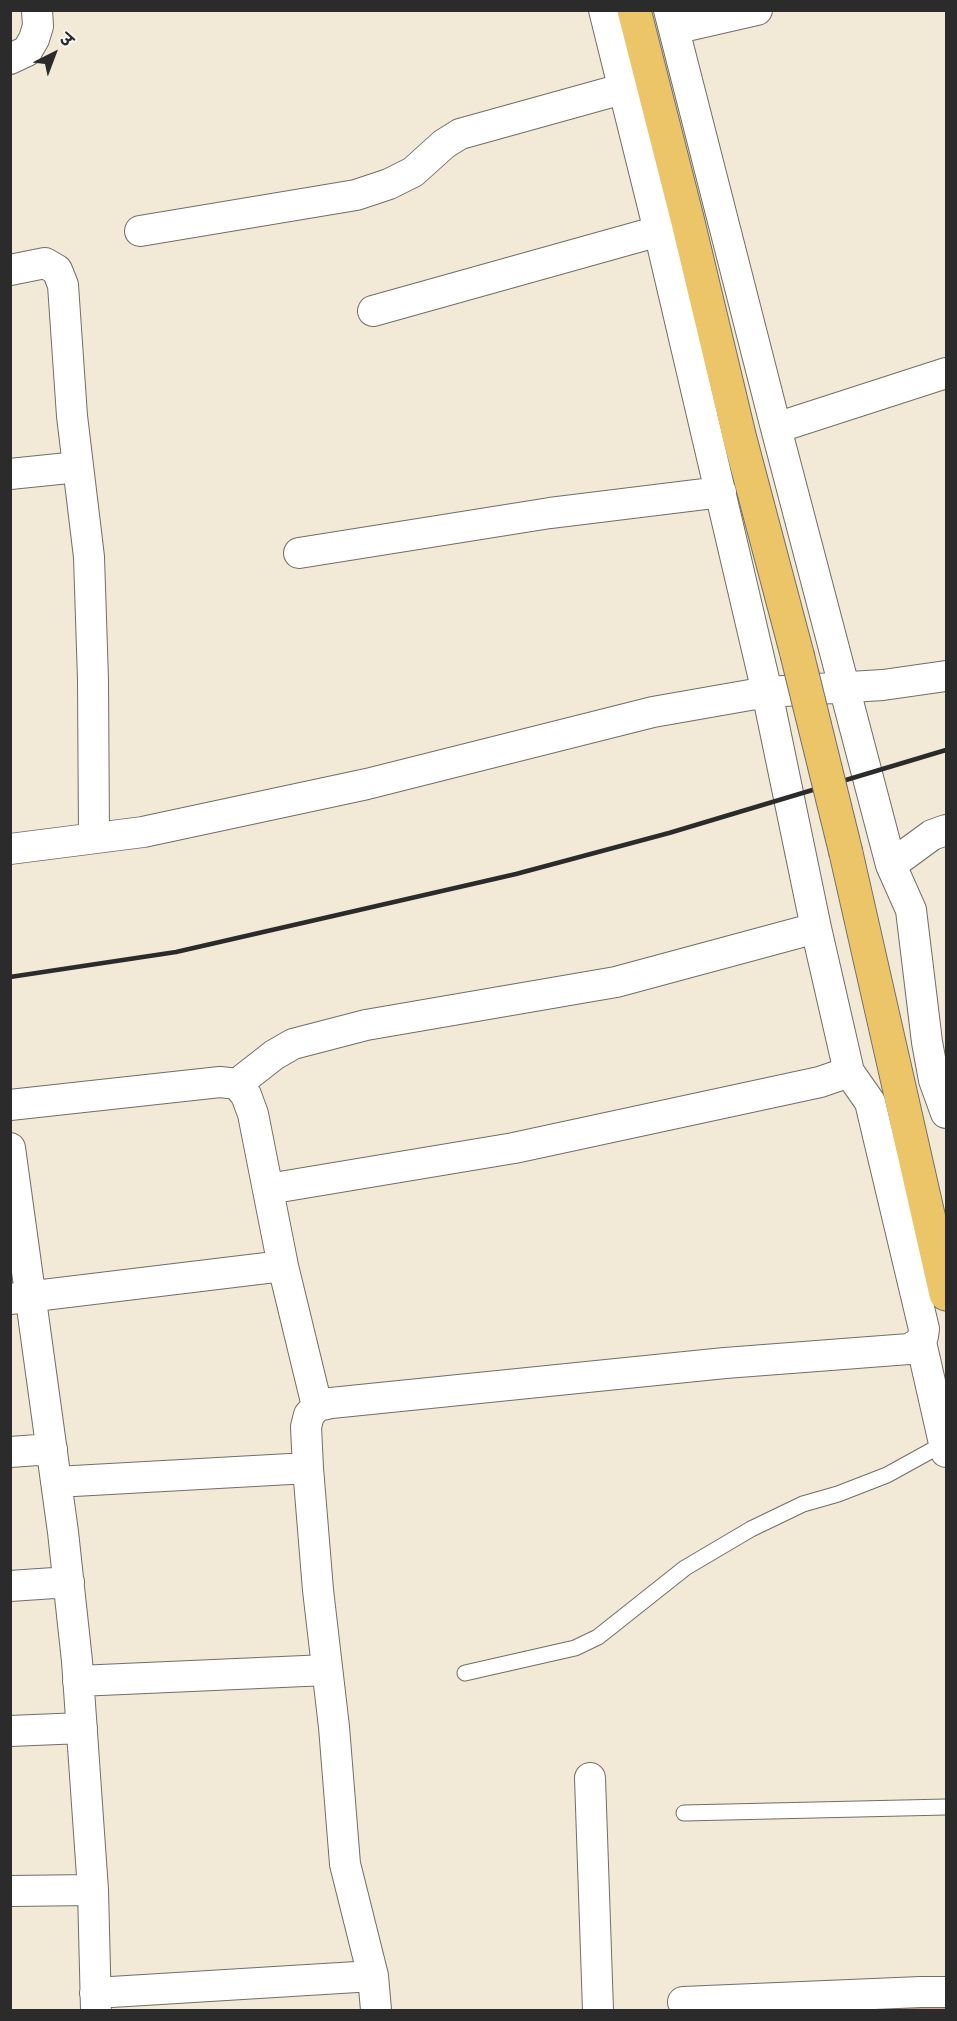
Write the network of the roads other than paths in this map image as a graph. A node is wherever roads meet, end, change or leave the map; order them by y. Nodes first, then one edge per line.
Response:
1 (37, 10) edge
2 (604, 10) edge
3 (634, 10) edge
4 (756, 10) edge
5 (672, 20) edge
6 (10, 59) edge
7 (622, 89) junction
8 (140, 231) dead end
9 (659, 231) junction
10 (10, 270) edge
11 (373, 311) dead end
12 (946, 373) edge
13 (776, 428) junction
14 (78, 467) junction
15 (10, 474) edge
16 (721, 492) junction
17 (299, 553) dead end
18 (946, 676) edge
19 (844, 687) junction
20 (767, 692) junction
21 (946, 830) edge
22 (94, 838) junction
23 (10, 849) edge
24 (901, 857) junction
25 (816, 928) junction
26 (937, 1039) edge
27 (849, 1072) junction
28 (237, 1084) junction
29 (10, 1105) edge
30 (946, 1113) edge
31 (10, 1148) edge
32 (268, 1188) junction
33 (283, 1266) junction
34 (946, 1294) edge
35 (21, 1298) edge
36 (922, 1339) junction
37 (317, 1406) junction
38 (946, 1447) edge
39 (52, 1449) junction
40 (10, 1452) edge
41 (308, 1468) junction
42 (56, 1482) junction
43 (69, 1582) junction
44 (10, 1586) edge
45 (327, 1670) junction
46 (465, 1673) dead end
47 (78, 1682) junction
48 (82, 1728) junction
49 (10, 1731) edge
50 (590, 1778) dead end
51 (946, 1807) edge
52 (684, 1813) dead end
53 (93, 1890) junction
54 (10, 1891) edge
55 (373, 1976) junction
56 (946, 1992) edge
57 (96, 2002) edge
58 (683, 2002) dead end
59 (376, 2010) edge
60 (598, 2010) edge

1 - 6 street
2 - 7 street
3 - 34 main road, bridge
4 - 5 street
5 - 13 street
7 - 8 street
7 - 9 street
9 - 11 street
9 - 16 street
10 - 14 street
12 - 13 street
13 - 19 street
14 - 15 street
14 - 22 street
16 - 17 street
16 - 20 street
18 - 19 street
19 - 20 street
19 - 24 street
20 - 22 street
20 - 25 street
21 - 24 street
22 - 23 street
24 - 26 street
25 - 27 street
25 - 28 street
26 - 30 street
27 - 32 street
27 - 36 street
28 - 29 street
28 - 32 street
31 - 35 street
32 - 33 street
33 - 35 street
33 - 37 street
35 - 39 street
36 - 37 street
36 - 38 street
37 - 41 street
38 - 46 lane
39 - 40 street
39 - 42 street
41 - 42 street
41 - 45 street
42 - 43 street
43 - 44 street
43 - 47 street
45 - 47 street
45 - 55 street
47 - 48 street
48 - 49 street
48 - 53 street
50 - 60 street
51 - 52 lane
53 - 54 street
53 - 57 street
55 - 57 street
55 - 59 street
56 - 58 street

